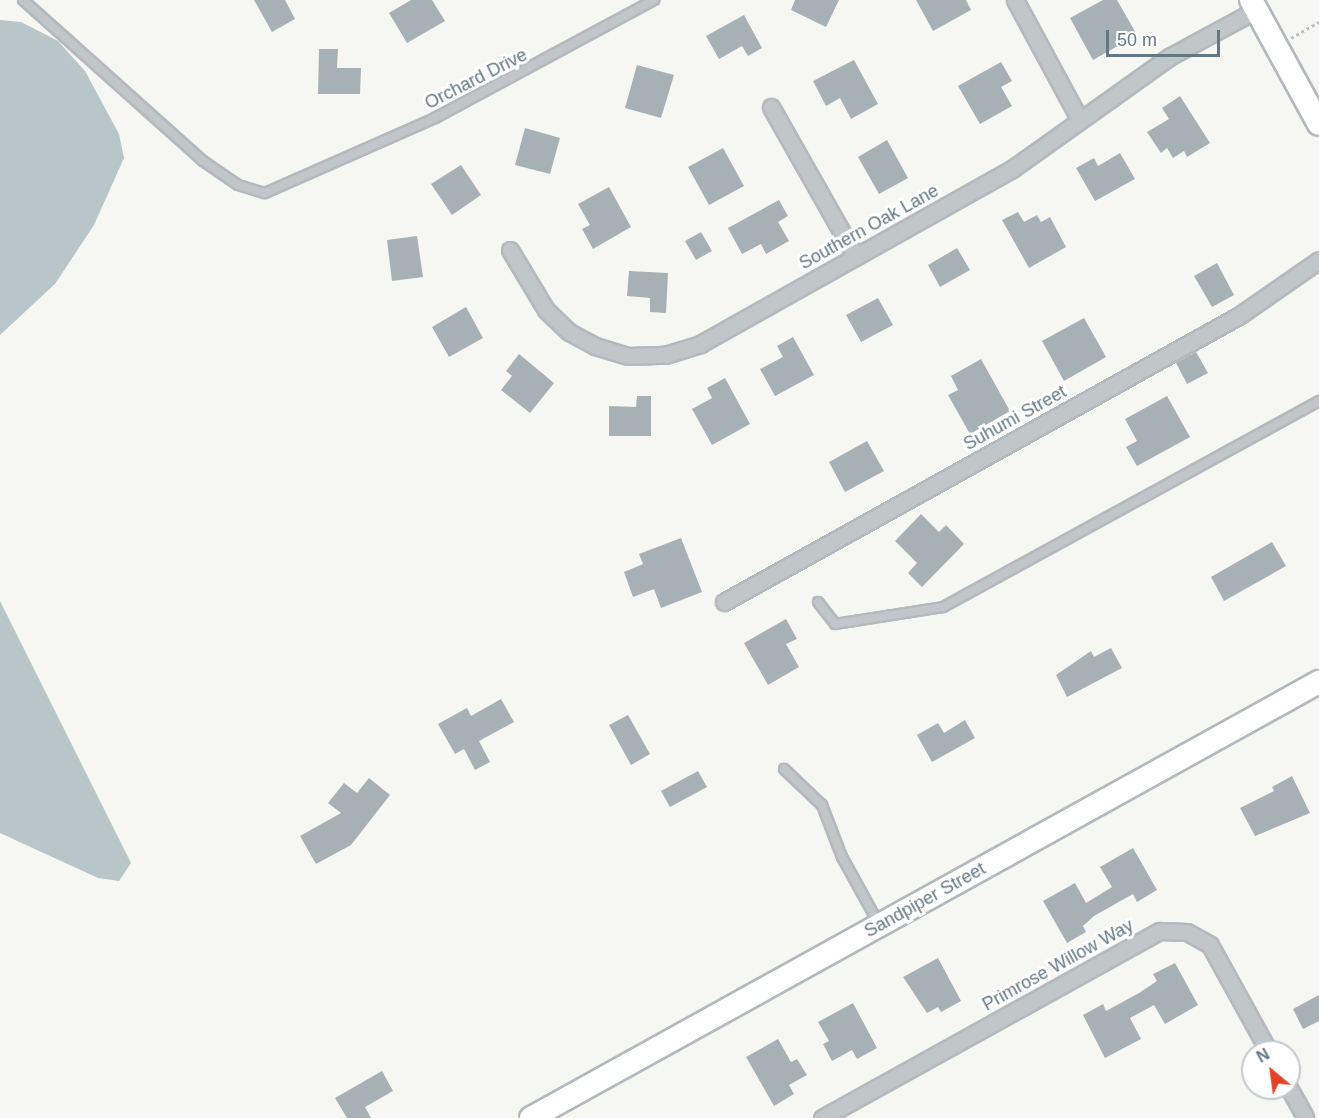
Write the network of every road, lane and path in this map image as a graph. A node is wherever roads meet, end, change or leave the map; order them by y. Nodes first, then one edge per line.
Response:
1 (23, 0) edge
2 (654, 0) edge
3 (1015, 0) edge
4 (1254, 5) edge
5 (1319, 22) edge
6 (1277, 47) junction
7 (771, 107) dead end
8 (1080, 120) junction
9 (1319, 124) edge
10 (510, 250) dead end
11 (856, 257) junction
12 (1319, 260) edge
13 (1319, 401) edge
14 (724, 602) dead end
15 (819, 602) dead end
16 (1319, 682) edge
17 (784, 769) dead end
18 (880, 925) junction
19 (1262, 1040) edge
20 (1296, 1100) edge
21 (1305, 1117) edge
22 (531, 1118) edge
23 (822, 1118) edge

1 - 2 lane, Orchard Drive
3 - 8 street
4 - 6 street
4 - 8 street, Southern Oak Lane
5 - 6 path
6 - 9 street
7 - 11 street
8 - 11 street, Southern Oak Lane
10 - 11 street, Southern Oak Lane
12 - 14 street, Suhumi Street
13 - 15 lane
16 - 18 street, Sandpiper Street
17 - 18 lane
18 - 22 street, Sandpiper Street
19 - 23 street, Primrose Willow Way
20 - 21 street

